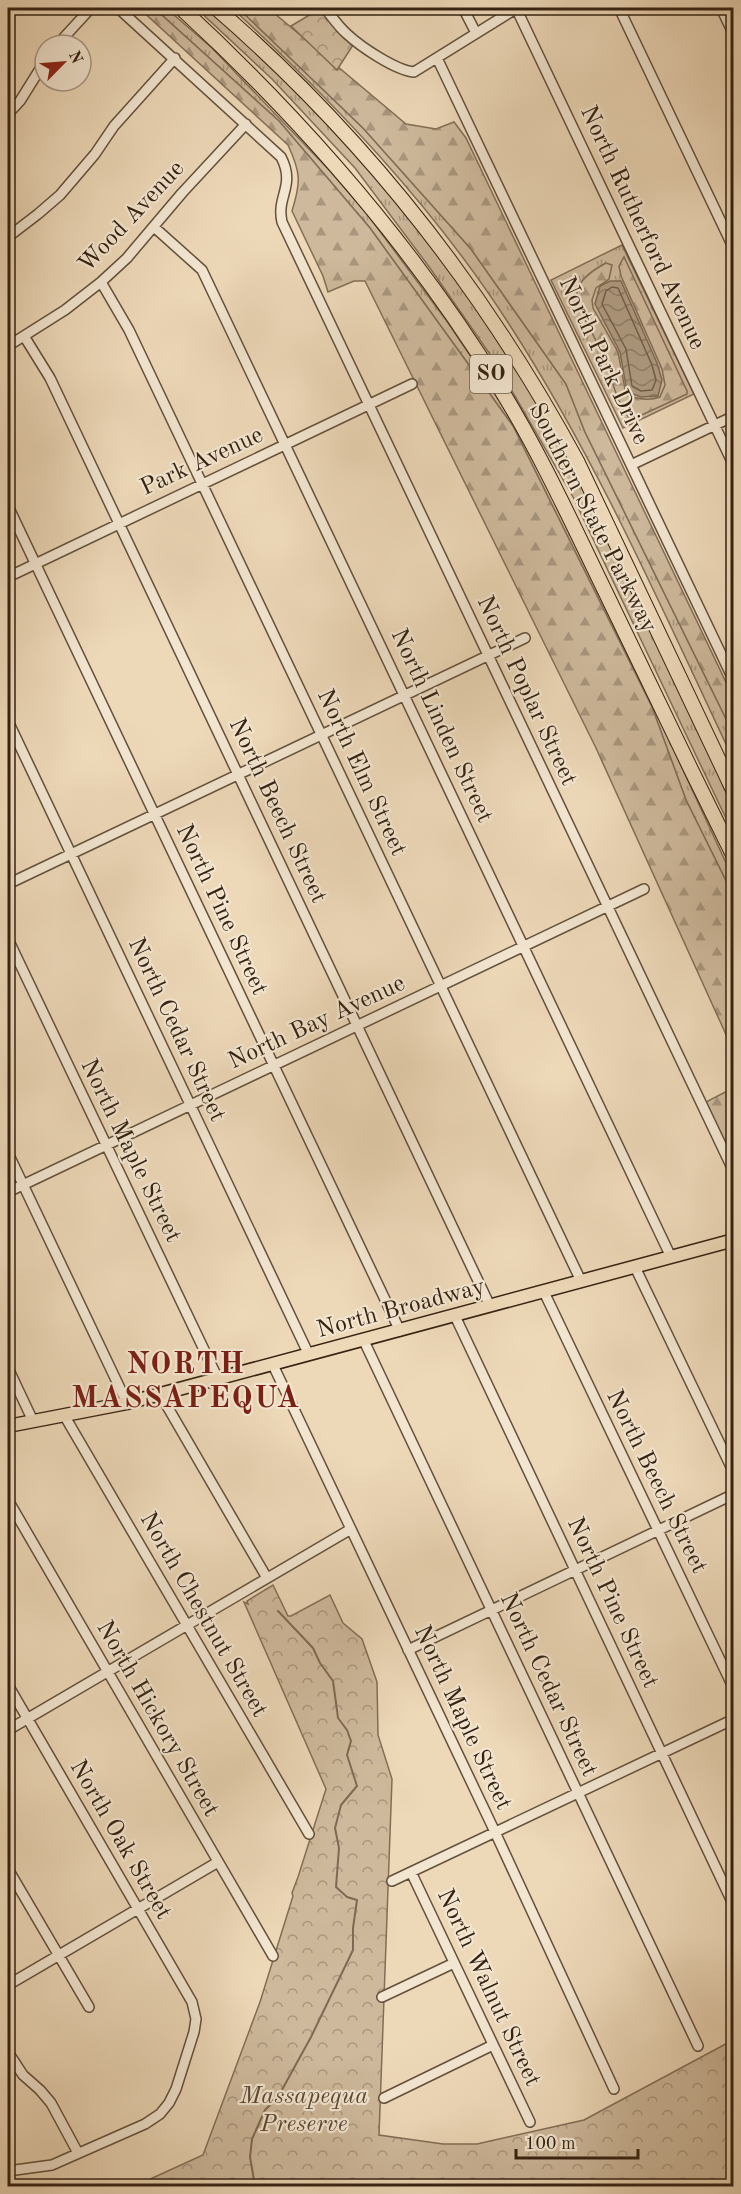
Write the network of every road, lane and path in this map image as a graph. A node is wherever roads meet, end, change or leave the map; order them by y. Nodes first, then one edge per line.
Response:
1 (91, 8) edge
2 (118, 8) edge
3 (181, 8) edge
4 (216, 8) edge
5 (325, 8) edge
6 (462, 8) edge
7 (516, 8) edge
8 (618, 8) edge
9 (721, 8) edge
10 (68, 33) edge
11 (476, 33) junction
12 (734, 34) edge
13 (175, 58) junction
14 (437, 58) junction
15 (33, 80) edge
16 (8, 114) edge
17 (246, 124) junction
18 (154, 227) junction
19 (8, 237) edge
20 (734, 249) edge
21 (101, 282) junction
22 (24, 336) junction
23 (8, 346) edge
24 (412, 384) dead end
25 (369, 404) junction
26 (734, 416) edge
27 (714, 425) junction
28 (285, 444) junction
29 (631, 465) junction
30 (734, 466) edge
31 (202, 484) junction
32 (8, 506) edge
33 (118, 524) junction
34 (35, 564) junction
35 (8, 576) edge
36 (525, 638) dead end
37 (488, 656) junction
38 (734, 681) edge
39 (405, 696) junction
40 (8, 722) edge
41 (321, 735) junction
42 (238, 775) junction
43 (734, 792) edge
44 (154, 815) junction
45 (71, 855) junction
46 (734, 857) edge
47 (8, 884) edge
48 (644, 889) dead end
49 (607, 906) junction
50 (8, 939) edge
51 (524, 946) junction
52 (440, 986) junction
53 (357, 1025) junction
54 (273, 1065) junction
55 (190, 1105) junction
56 (105, 1144) junction
57 (8, 1153) edge
58 (734, 1172) edge
59 (22, 1184) junction
60 (8, 1192) edge
61 (732, 1244) edge
62 (671, 1257) junction
63 (635, 1267) junction
64 (581, 1281) junction
65 (544, 1292) junction
66 (490, 1306) junction
67 (455, 1316) junction
68 (400, 1331) junction
69 (364, 1341) junction
70 (309, 1355) junction
71 (273, 1365) junction
72 (8, 1368) edge
73 (218, 1379) junction
74 (160, 1394) junction
75 (127, 1403) junction
76 (64, 1415) junction
77 (33, 1421) junction
78 (8, 1426) edge
79 (734, 1473) edge
80 (734, 1494) edge
81 (8, 1500) edge
82 (351, 1529) junction
83 (658, 1530) junction
84 (574, 1570) junction
85 (267, 1578) junction
86 (491, 1609) junction
87 (187, 1625) junction
88 (408, 1650) junction
89 (107, 1672) junction
90 (8, 1685) edge
91 (734, 1689) edge
92 (27, 1719) junction
93 (734, 1719) edge
94 (8, 1730) edge
95 (662, 1753) junction
96 (578, 1793) junction
97 (495, 1832) junction
98 (309, 1834) dead end
99 (218, 1862) junction
100 (8, 1869) edge
101 (411, 1872) junction
102 (392, 1881) dead end
103 (734, 1906) edge
104 (138, 1908) junction
105 (58, 1955) junction
106 (273, 1956) dead end
107 (454, 1963) junction
108 (8, 1985) edge
109 (382, 1997) dead end
110 (89, 2007) dead end
111 (493, 2045) junction
112 (698, 2046) dead end
113 (8, 2052) edge
114 (614, 2089) dead end
115 (384, 2098) dead end
116 (530, 2122) dead end
117 (78, 2153) junction
118 (8, 2171) edge

1 - 10 street
2 - 13 street
3 - 46 highway, Southern State Parkway / SO
4 - 43 highway, Southern State Parkway / SO
5 - 14 street
6 - 11 street
7 - 11 street
7 - 27 street, North Rutherford Avenue
8 - 20 street
9 - 12 street
11 - 14 street
13 - 17 street
13 - 19 street
14 - 29 street, North Park Drive
15 - 16 street
17 - 18 street, Wood Avenue
17 - 25 street, North Poplar Street
18 - 21 street, Wood Avenue
18 - 28 street, North Linden Street
21 - 22 street, Wood Avenue
21 - 31 street, North Elm Street
22 - 23 street, Wood Avenue
22 - 33 street, North Beech Street
24 - 25 street, Park Avenue
25 - 28 street, Park Avenue
25 - 37 street, North Poplar Street
26 - 27 street
27 - 29 street
27 - 30 street, North Rutherford Avenue
28 - 31 street, Park Avenue
28 - 39 street, North Linden Street
29 - 38 street, North Park Drive
31 - 33 street, Park Avenue
31 - 41 street, North Elm Street
32 - 34 street, North Pine Street
33 - 34 street, Park Avenue
33 - 42 street, North Beech Street
34 - 35 street, Park Avenue
34 - 44 street, North Pine Street
36 - 37 street
37 - 39 street
37 - 49 street, North Poplar Street
39 - 41 street
39 - 51 street, North Linden Street
40 - 45 street, North Cedar Street
41 - 42 street
41 - 52 street, North Elm Street
42 - 44 street
42 - 53 street, North Beech Street
44 - 45 street
44 - 54 street, North Pine Street
45 - 47 street
45 - 55 street, North Cedar Street
48 - 49 street, North Bay Avenue
49 - 51 street, North Bay Avenue
49 - 58 street, North Poplar Street
50 - 56 street, North Maple Street
51 - 52 street, North Bay Avenue
51 - 62 street, North Linden Street
52 - 53 street, North Bay Avenue
52 - 64 street, North Elm Street
53 - 54 street, North Bay Avenue
53 - 66 street, North Beech Street
54 - 55 street, North Bay Avenue
54 - 68 street, North Pine Street
55 - 56 street, North Bay Avenue
55 - 70 street, North Cedar Street
56 - 59 street, North Bay Avenue
56 - 73 street, North Maple Street
57 - 59 street
59 - 60 street, North Bay Avenue
59 - 75 street
61 - 62 main road, North Broadway
62 - 63 main road, North Broadway
63 - 64 main road, North Broadway
63 - 79 street
64 - 65 main road, North Broadway
65 - 66 main road, North Broadway
65 - 83 street, North Beech Street
66 - 67 main road, North Broadway
67 - 68 main road, North Broadway
67 - 84 street, North Pine Street
68 - 69 main road, North Broadway
69 - 70 main road, North Broadway
69 - 86 street, North Cedar Street
70 - 71 main road, North Broadway
71 - 73 main road, North Broadway
71 - 82 street, North Maple Street
72 - 77 street
73 - 74 main road, North Broadway
74 - 75 main road, North Broadway
74 - 85 street
75 - 76 main road, North Broadway
76 - 77 main road, North Broadway
76 - 87 street, North Chestnut Street
77 - 78 main road, North Broadway
80 - 83 street
81 - 89 street, North Hickory Street
82 - 85 street
82 - 88 street, North Maple Street
83 - 84 street
83 - 91 street, North Beech Street
84 - 86 street
84 - 95 street, North Pine Street
85 - 87 street
86 - 88 street
86 - 96 street, North Cedar Street
87 - 89 street
87 - 98 street, North Chestnut Street
88 - 97 street, North Maple Street
89 - 92 street
89 - 99 street, North Hickory Street
90 - 92 street, North Oak Street
92 - 94 street
92 - 104 street, North Oak Street
93 - 95 street
95 - 96 street
95 - 103 street, North Pine Street
96 - 97 street
96 - 112 street, North Cedar Street
97 - 101 street
97 - 114 street, North Maple Street
99 - 104 street
99 - 106 street, North Hickory Street
100 - 105 street
101 - 102 street
101 - 107 street, North Walnut Street
104 - 105 street
104 - 117 street, North Oak Street
105 - 108 street
105 - 110 street
107 - 109 street
107 - 111 street, North Walnut Street
111 - 115 street
111 - 116 street, North Walnut Street
113 - 117 street
117 - 118 street

